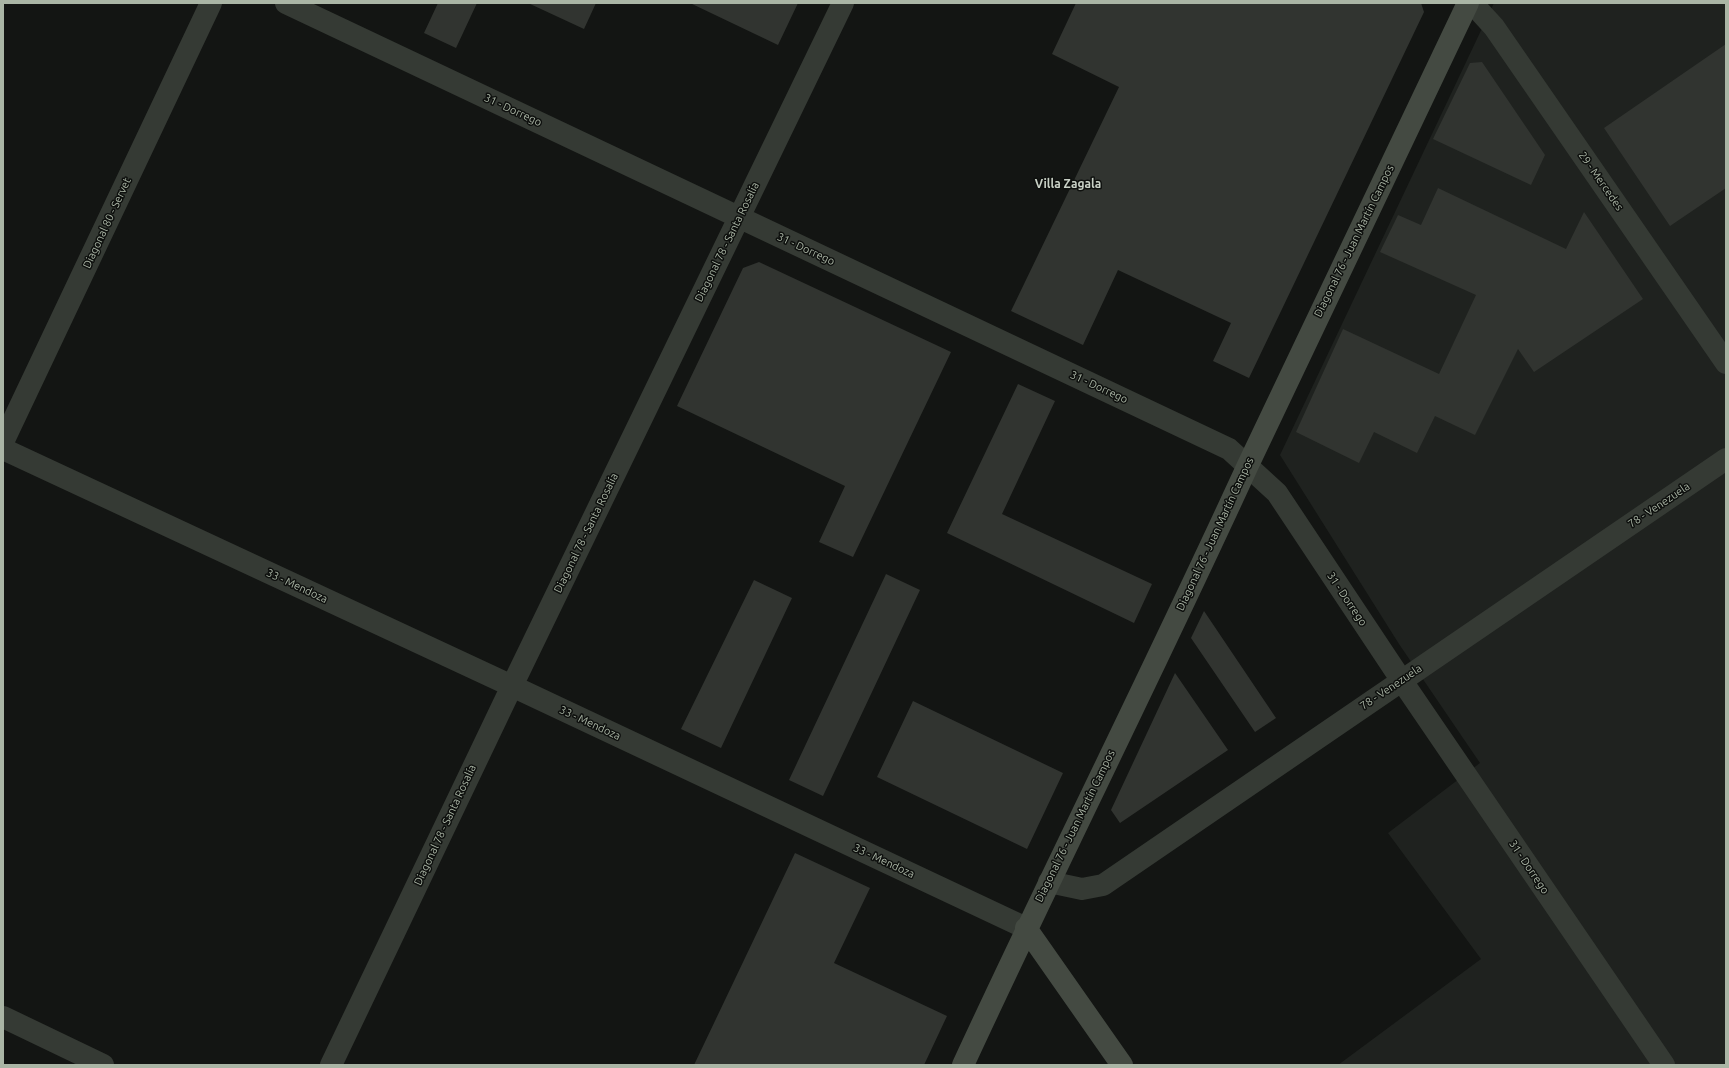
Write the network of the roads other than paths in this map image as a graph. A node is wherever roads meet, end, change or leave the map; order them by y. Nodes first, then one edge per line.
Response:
1 (211, 3) edge
2 (286, 3) edge
3 (843, 3) edge
4 (1468, 3) edge
5 (1472, 3) edge
6 (739, 217) junction
7 (1726, 363) edge
8 (3, 442) edge
9 (3, 449) edge
10 (1726, 459) edge
11 (1248, 465) junction
12 (1402, 680) junction
13 (512, 686) junction
14 (1049, 882) junction
15 (1026, 928) junction
16 (3, 1017) edge
17 (104, 1065) edge
18 (332, 1065) edge
19 (963, 1065) edge
20 (1122, 1065) edge
21 (1664, 1065) edge

1 - 8 street, Diagonal 80 - Servet
2 - 6 street, 31 - Dorrego
3 - 6 street, Diagonal 78 - Santa Rosalía
4 - 11 main road, Diagonal 76 - Juan Martín Campos
5 - 7 street, 29 - Mercedes
6 - 11 street, 31 - Dorrego
6 - 13 street, Diagonal 78 - Santa Rosalía
9 - 13 street, 33 - Mendoza
10 - 12 street, 78 - Venezuela
11 - 12 street, 31 - Dorrego
11 - 14 main road, Diagonal 76 - Juan Martín Campos
12 - 14 street, 78 - Venezuela
12 - 21 street, 31 - Dorrego
13 - 15 street, 33 - Mendoza
13 - 18 street, Diagonal 78 - Santa Rosalía
14 - 15 main road, Diagonal 76 - Juan Martín Campos
15 - 19 main road, Diagonal 76 - Juan Martín Campos
15 - 20 main road, 33 - Mendoza
16 - 17 street

